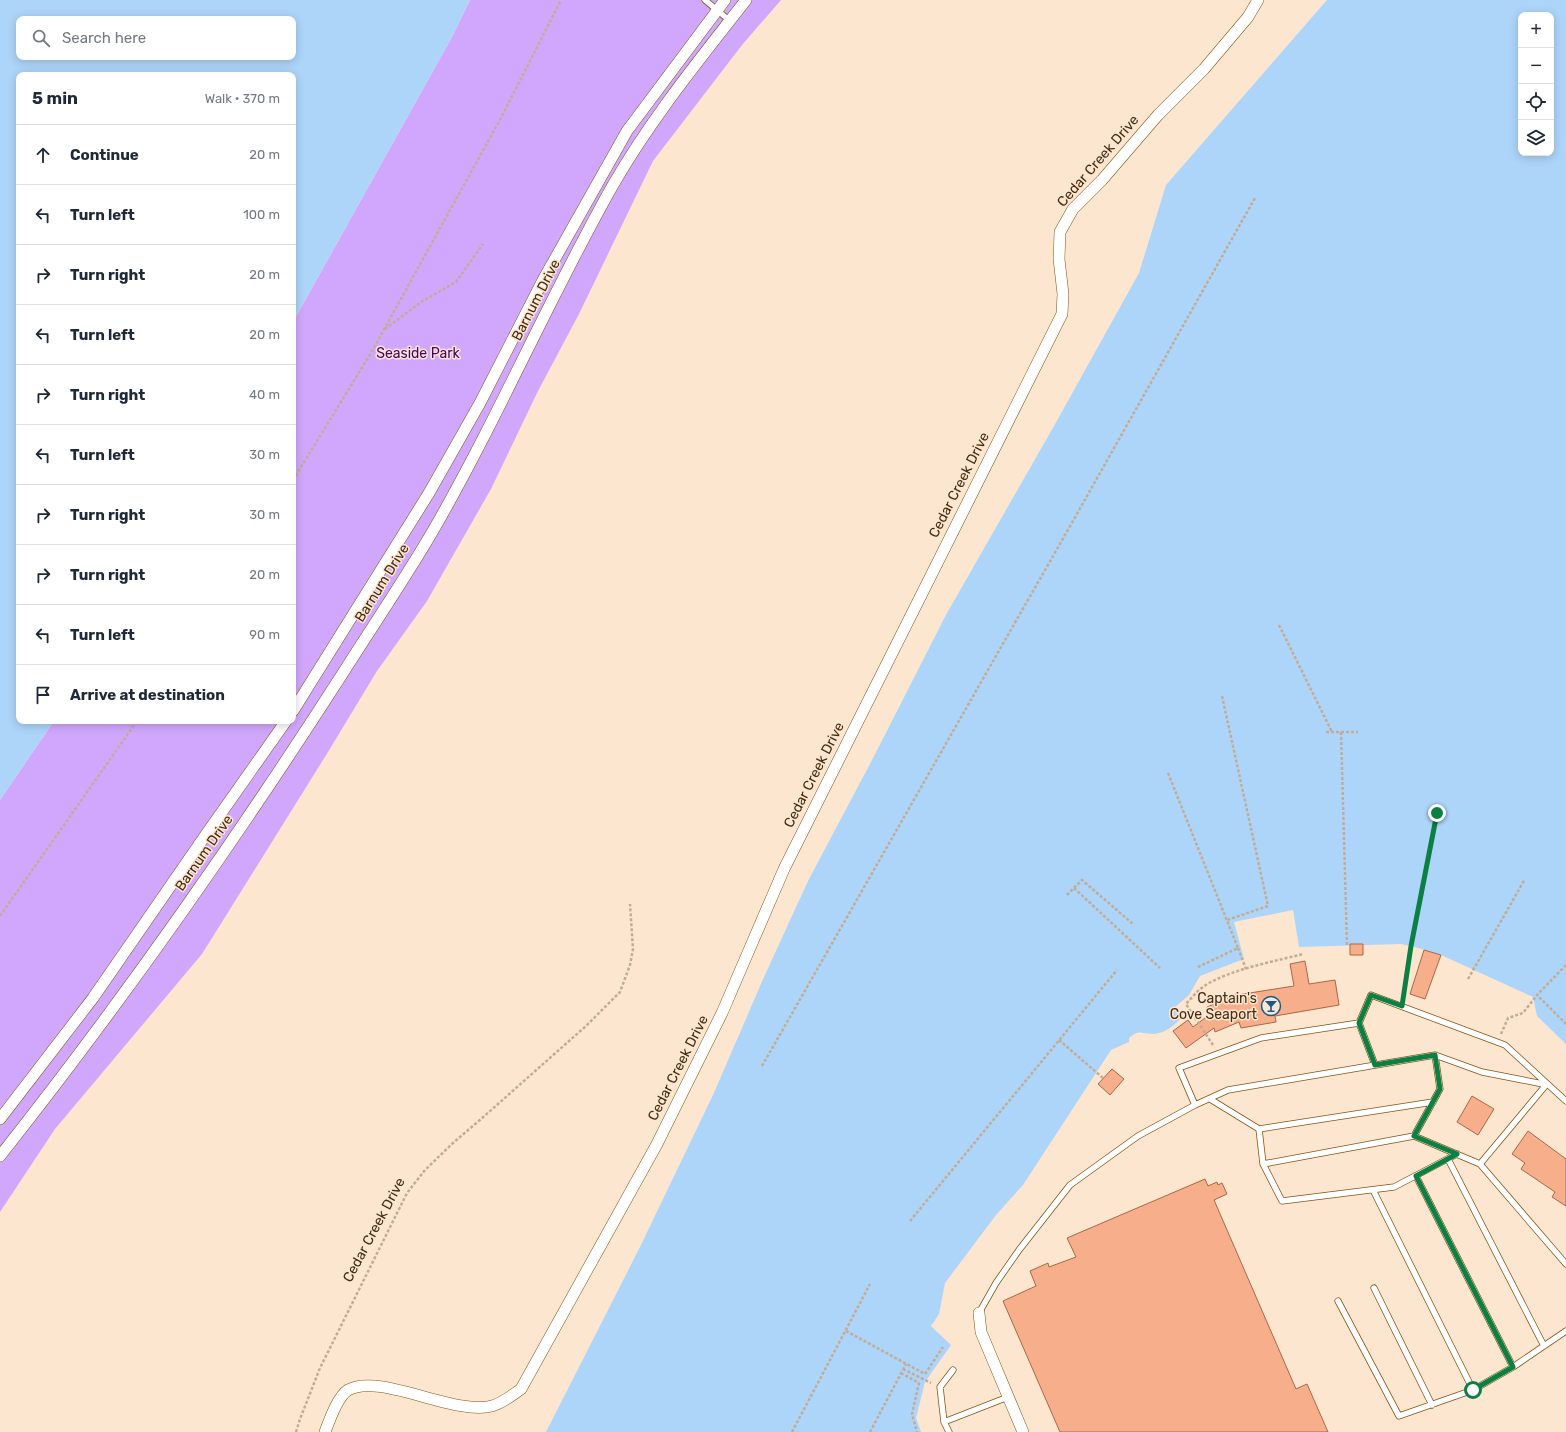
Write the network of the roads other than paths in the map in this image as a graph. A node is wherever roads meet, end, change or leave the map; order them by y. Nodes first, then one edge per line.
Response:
1 (705, 0) edge
2 (725, 0) edge
3 (746, 0) edge
4 (1258, 0) edge
5 (716, 10) junction
6 (730, 21) junction
7 (296, 706) edge
8 (284, 724) edge
9 (1359, 1023) junction
10 (1435, 1055) junction
11 (1375, 1065) junction
12 (1548, 1085) junction
13 (1210, 1098) junction
14 (1566, 1101) edge
15 (1433, 1102) junction
16 (1195, 1106) junction
17 (0, 1119) edge
18 (1259, 1130) junction
19 (1414, 1136) junction
20 (1457, 1154) junction
21 (0, 1156) edge
22 (1448, 1159) junction
23 (1263, 1164) junction
24 (1480, 1164) junction
25 (1416, 1176) junction
26 (1373, 1190) junction
27 (1566, 1264) edge
28 (1374, 1288) dead end
29 (1338, 1301) dead end
30 (979, 1313) joint
31 (1566, 1331) edge
32 (1544, 1346) junction
33 (1513, 1367) junction
34 (953, 1370) dead end
35 (1473, 1390) junction
36 (1008, 1397) junction
37 (1432, 1404) junction
38 (944, 1422) junction
39 (325, 1432) edge
40 (949, 1432) edge
41 (1023, 1432) edge

1 - 5 lane
2 - 5 street, Barnum Drive
3 - 6 street, Barnum Drive
4 - 39 street, Cedar Creek Drive
5 - 6 lane
5 - 7 street, Barnum Drive
6 - 21 street, Barnum Drive
8 - 17 street, Barnum Drive
9 - 11 lane
9 - 12 lane
9 - 16 lane
10 - 11 lane
10 - 12 lane
10 - 15 lane
11 - 13 lane
12 - 14 lane
12 - 24 lane
13 - 16 lane
13 - 18 lane
15 - 18 lane
15 - 19 lane
16 - 30 lane
18 - 23 lane
19 - 20 lane
19 - 23 lane
20 - 22 lane
20 - 24 lane
22 - 25 lane
22 - 32 lane
23 - 26 lane
24 - 27 lane
25 - 26 lane
25 - 33 lane
26 - 35 lane
28 - 37 lane
29 - 37 lane
30 - 36 street
31 - 32 lane
32 - 33 lane
33 - 35 lane
34 - 38 lane
35 - 37 lane
36 - 38 lane
36 - 41 street
38 - 40 lane

